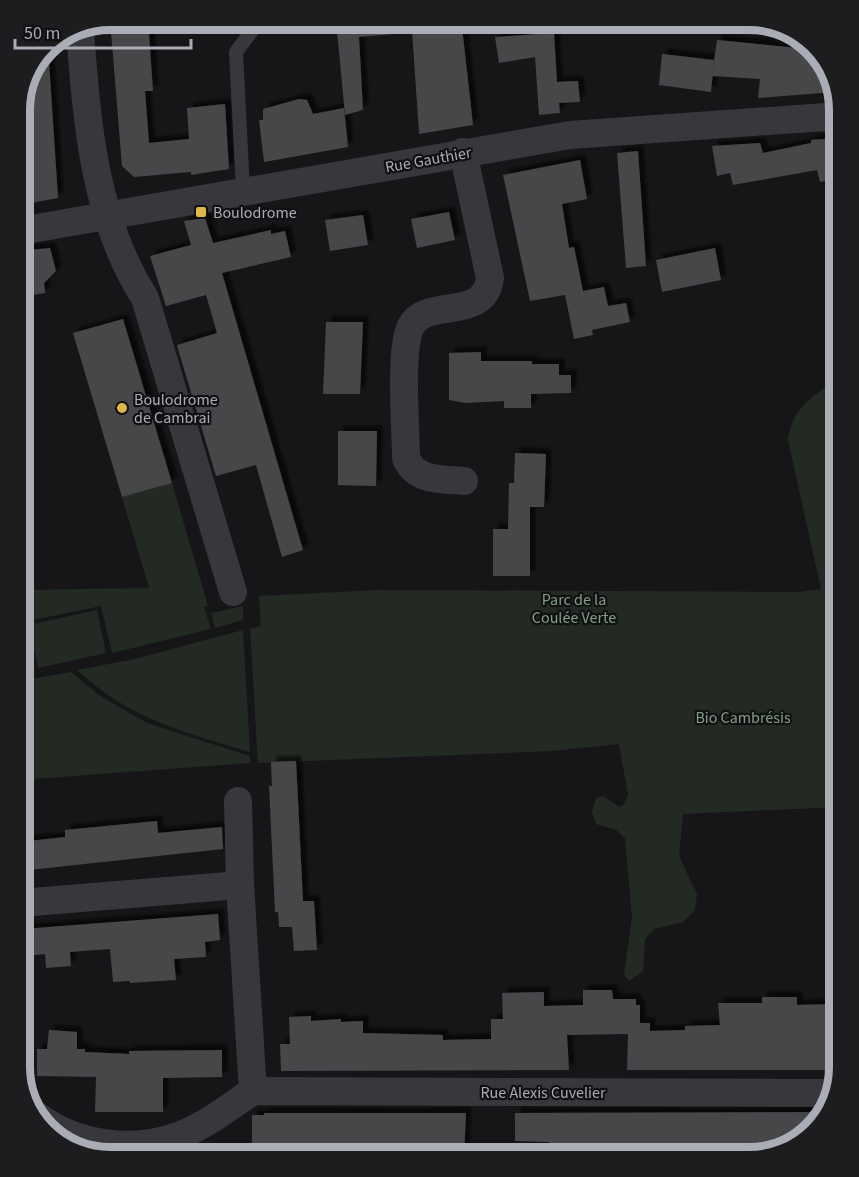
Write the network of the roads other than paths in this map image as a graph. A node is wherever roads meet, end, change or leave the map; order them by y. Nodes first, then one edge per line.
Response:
1 (252, 30) edge
2 (80, 36) edge
3 (829, 117) edge
4 (463, 152) junction
5 (243, 191) junction
6 (108, 215) junction
7 (30, 229) edge
8 (464, 481) dead end
9 (233, 592) dead end
10 (238, 801) dead end
11 (240, 885) junction
12 (30, 902) edge
13 (253, 1091) junction
14 (825, 1093) edge
15 (60, 1129) edge

1 - 5 lane
2 - 6 street
3 - 4 street, Rue Gauthier
4 - 5 street, Rue Gauthier
4 - 8 street
5 - 6 street, Rue Gauthier
6 - 7 street, Rue Gauthier
6 - 9 street
10 - 11 street
11 - 12 street
11 - 13 street
13 - 14 street, Rue Alexis Cuvelier
13 - 15 street

